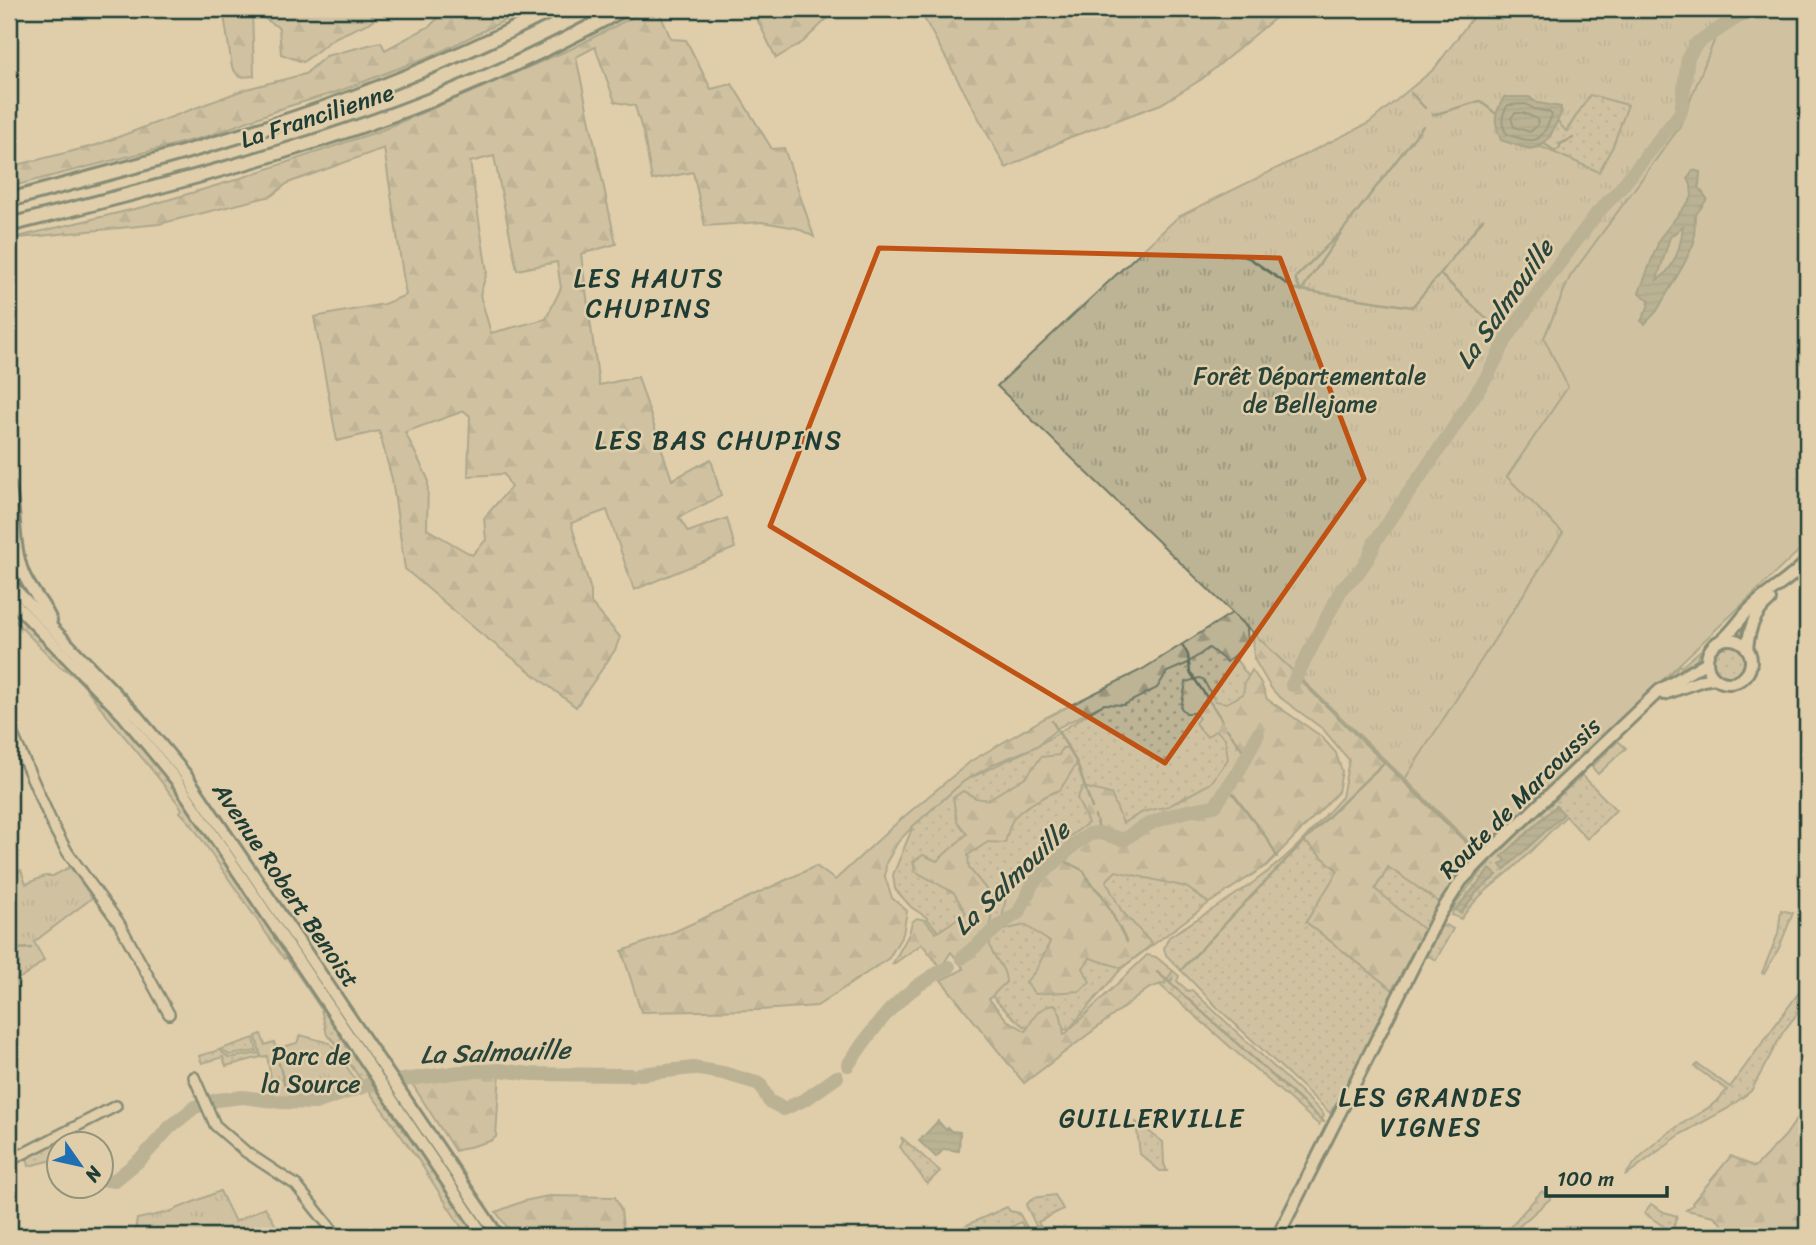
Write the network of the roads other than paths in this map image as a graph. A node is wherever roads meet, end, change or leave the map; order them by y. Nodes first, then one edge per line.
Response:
1 (554, 9) edge
2 (624, 9) edge
3 (38, 192) junction
4 (9, 193) edge
5 (9, 201) edge
6 (45, 216) junction
7 (9, 225) edge
8 (9, 233) edge
9 (9, 485) edge
10 (1807, 561) edge
11 (1807, 571) edge
12 (9, 583) edge
13 (9, 598) edge
14 (52, 627) junction
15 (1722, 640) junction
16 (1747, 649) junction
17 (1707, 662) junction
18 (1714, 678) junction
19 (1652, 699) junction
20 (9, 726) edge
21 (169, 1014) dead end
22 (194, 1077) dead end
23 (393, 1091) junction
24 (116, 1106) dead end
25 (9, 1161) edge
26 (337, 1236) edge
27 (484, 1236) edge
28 (498, 1236) edge
29 (1278, 1236) edge

1 - 3 highway, La Francilienne
2 - 6 highway, La Francilienne
3 - 4 highway
3 - 5 highway, La Francilienne
6 - 7 highway, La Francilienne
6 - 8 highway
9 - 14 main road
10 - 15 main road
11 - 16 main road
12 - 14 main road, Avenue Robert Benoist
13 - 23 main road, Avenue Robert Benoist
14 - 23 main road, Avenue Robert Benoist
15 - 16 main road
15 - 17 main road
16 - 18 main road
17 - 18 main road
17 - 19 main road, Route de Marcoussis
18 - 19 main road
19 - 29 main road, Route de Marcoussis
20 - 21 street
22 - 26 street
23 - 27 main road, Avenue Robert Benoist
23 - 28 main road, Avenue Robert Benoist
24 - 25 street

